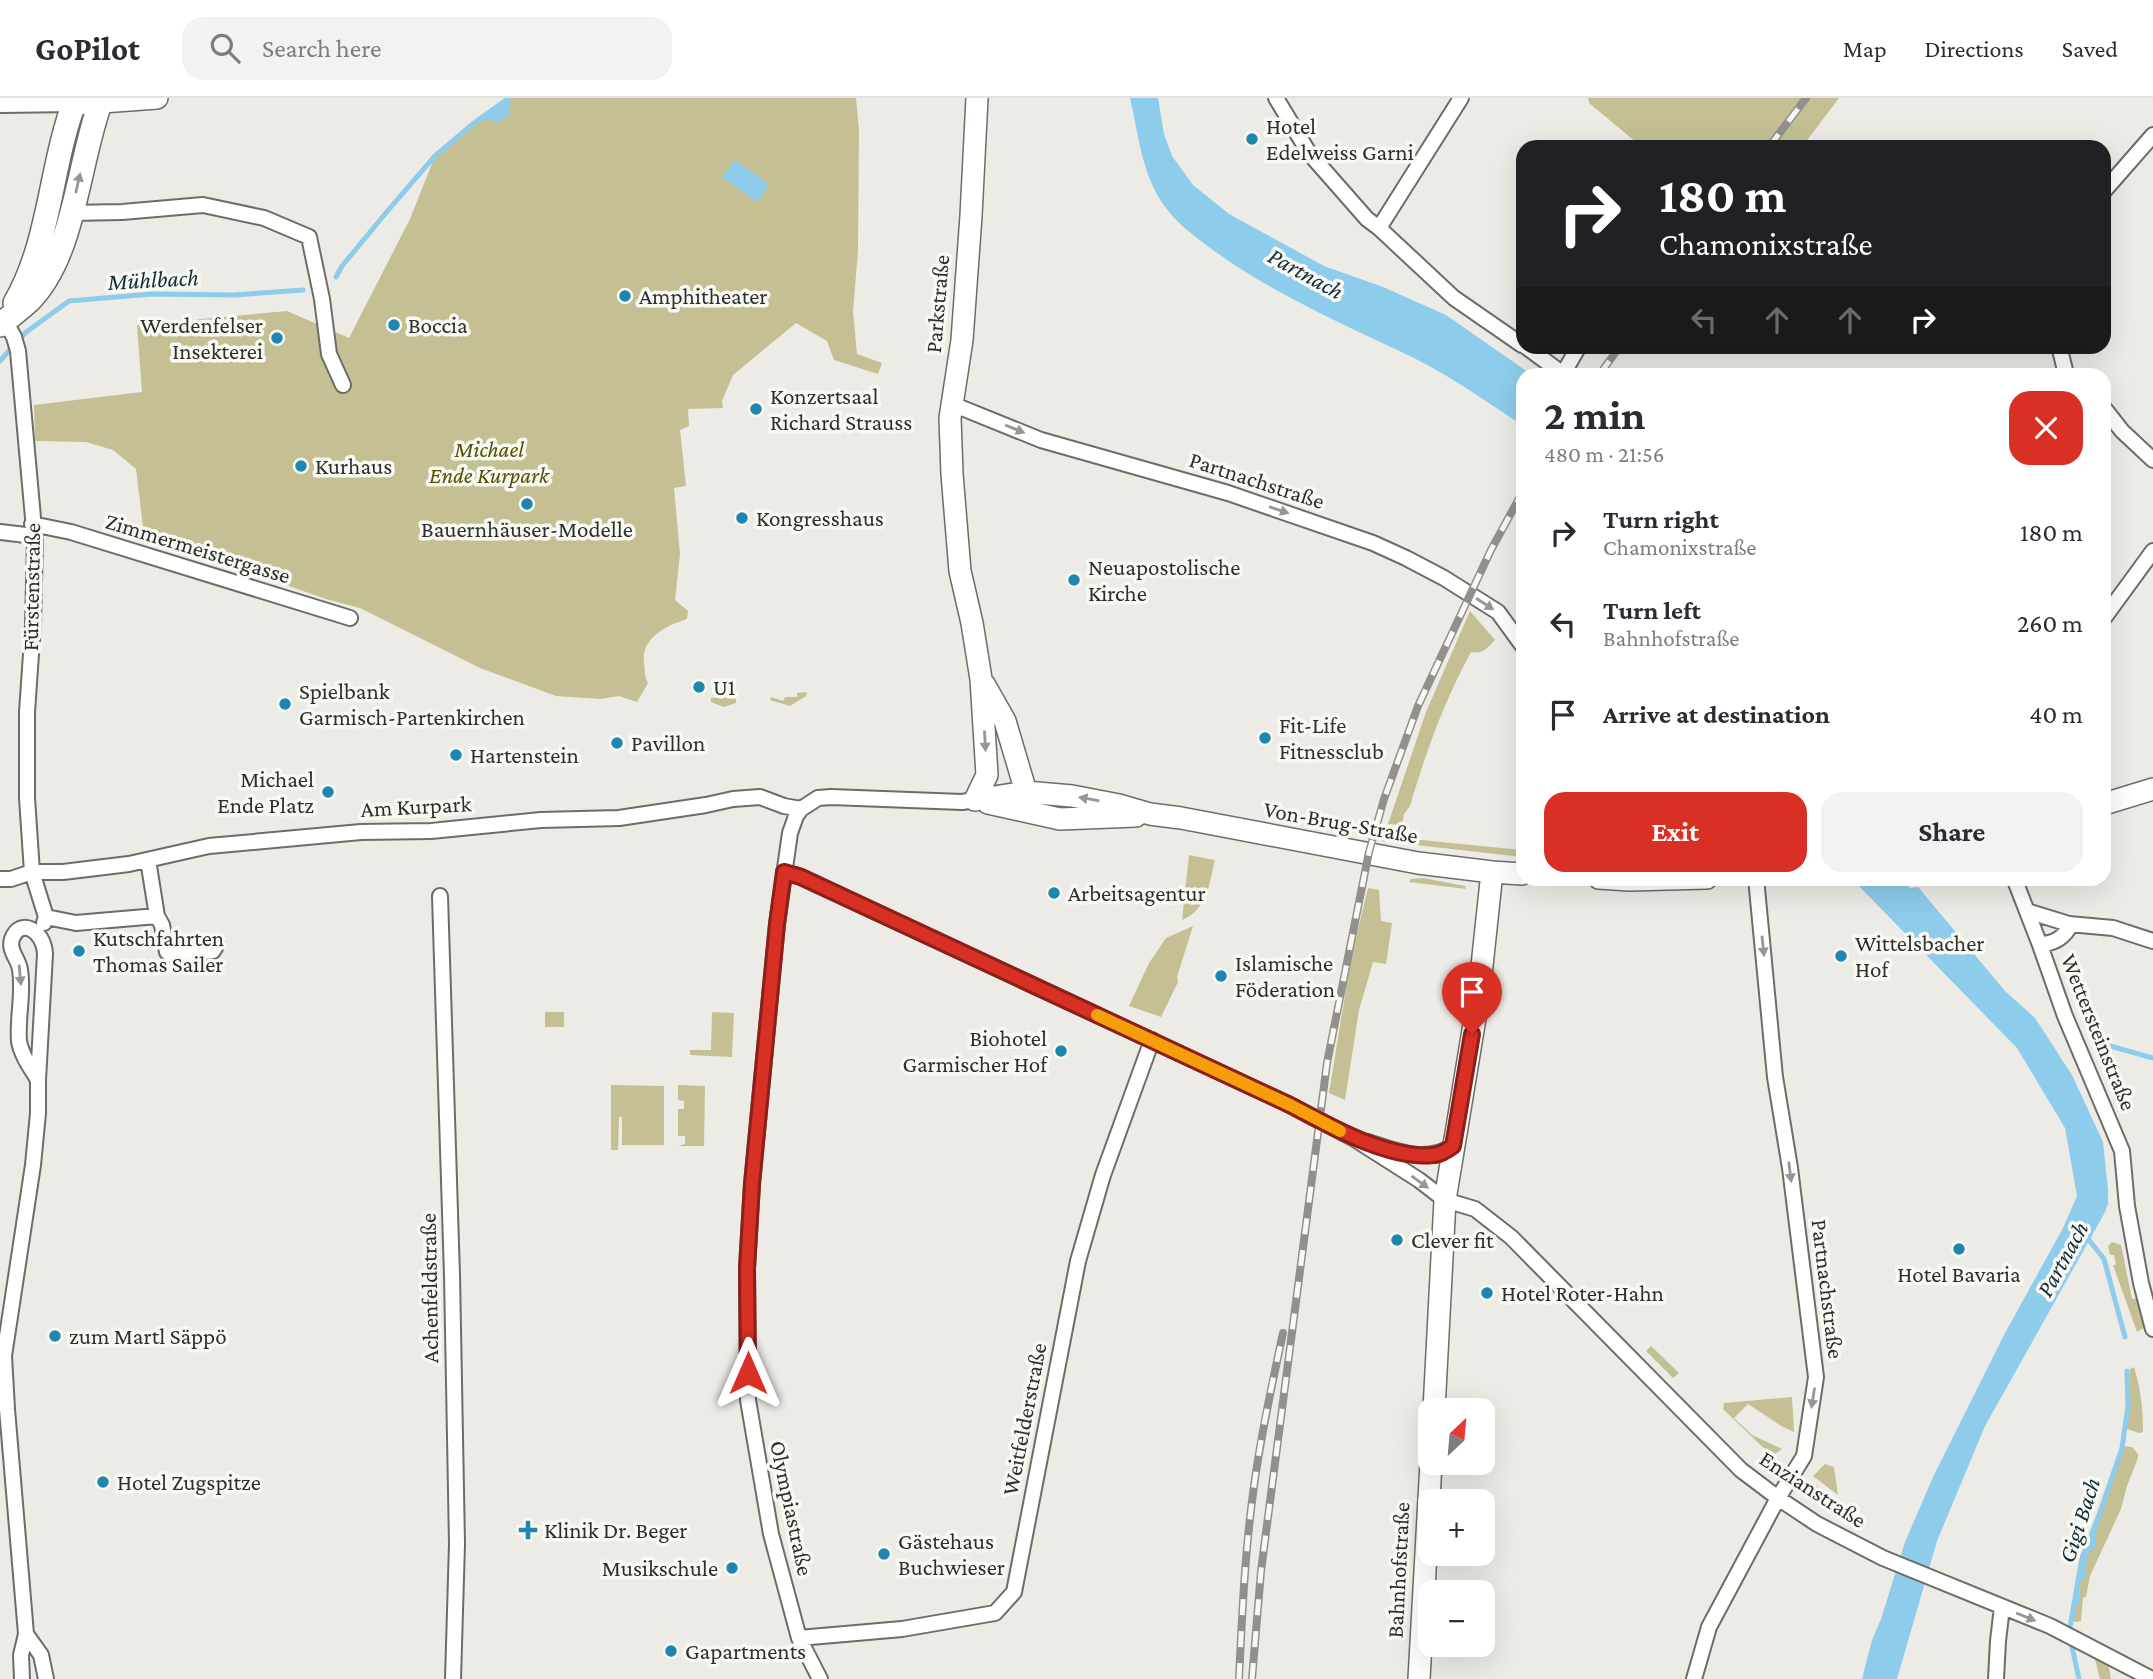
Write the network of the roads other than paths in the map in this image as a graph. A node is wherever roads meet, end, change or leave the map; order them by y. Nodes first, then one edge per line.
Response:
1 (157, 98) edge
2 (976, 98) edge
3 (1276, 98) edge
4 (1461, 98) edge
5 (101, 100) edge
6 (75, 101) edge
7 (0, 105) edge
8 (2153, 135) edge
9 (2111, 183) edge
10 (71, 214) junction
11 (1380, 228) junction
12 (2, 323) edge
13 (1516, 341) edge
14 (1535, 354) edge
15 (1555, 368) edge
16 (343, 386) dead end
17 (952, 404) junction
18 (2111, 417) edge
19 (2153, 460) edge
20 (33, 530) junction
21 (0, 532) edge
22 (2153, 551) edge
23 (2111, 608) edge
24 (349, 618) dead end
25 (1516, 637) edge
26 (981, 680) junction
27 (2150, 787) edge
28 (1025, 788) junction
29 (975, 800) junction
30 (2111, 801) edge
31 (801, 808) junction
32 (1150, 814) junction
33 (148, 860) junction
34 (32, 864) junction
35 (784, 872) junction
36 (1492, 872) junction
37 (1516, 874) edge
38 (0, 879) edge
39 (1757, 886) edge
40 (2017, 886) edge
41 (440, 896) dead end
42 (2027, 911) junction
43 (157, 916) junction
44 (46, 917) junction
45 (2071, 924) junction
46 (39, 934) junction
47 (2153, 941) edge
48 (217, 944) dead end
49 (2040, 944) junction
50 (6, 947) edge
51 (1152, 1040) junction
52 (37, 1080) junction
53 (1353, 1138) junction
54 (1453, 1146) junction
55 (1445, 1200) junction
56 (2153, 1329) edge
57 (2, 1379) edge
58 (1434, 1398) edge
59 (1430, 1475) edge
60 (1778, 1498) junction
61 (2002, 1607) junction
62 (26, 1634) junction
63 (799, 1638) junction
64 (22, 1679) edge
65 (46, 1679) edge
66 (453, 1679) edge
67 (820, 1679) edge
68 (1419, 1679) edge
69 (1694, 1679) edge
70 (1996, 1679) edge
71 (2152, 1679) edge

1 - 5 street
2 - 17 street, Parkstraße
3 - 11 street
4 - 11 street
5 - 6 street
10 -> 5 main road
6 - 7 street
6 - 12 main road
8 - 9 street
10 - 12 main road
10 - 16 street
11 - 13 street
12 - 20 street, Fürstenstraße
14 - 15 street
17 -> 25 street, Partnachstraße
17 - 26 street, Parkstraße
18 - 19 street
20 - 21 street, Zimmermeistergasse
20 - 24 street, Zimmermeistergasse
20 - 34 street, Fürstenstraße
22 - 23 street
26 - 28 street, Parkstraße
26 -> 29 street, Parkstraße
27 - 30 street
28 - 29 street, Von-Brug-Straße
32 -> 28 street, Von-Brug-Straße
29 - 31 street
29 - 32 street, Von-Brug-Straße
31 - 33 street, Am Kurpark
31 - 35 street, Olympiastraße
32 - 36 street, Von-Brug-Straße
33 - 34 street, Am Kurpark
33 - 43 street
34 - 38 street, Am Kurpark
34 - 44 street
35 - 51 street
35 - 63 street, Olympiastraße
36 - 37 street, Von-Brug-Straße
36 - 54 street
39 -> 60 street, Partnachstraße
40 - 42 street, Wettersteinstraße
41 - 66 street, Achenfeldstraße
42 - 45 street
42 - 49 street, Wettersteinstraße
43 - 44 street
43 - 48 street
44 - 46 street
45 - 47 street
45 - 49 street
46 - 50 street
46 - 52 street
49 - 56 street, Wettersteinstraße
50 -> 52 street
51 - 53 street
51 - 63 street, Weitfelderstraße
52 - 57 street
53 - 54 street
53 -> 55 street, Enzianstraße
54 - 55 street
55 - 58 street
55 - 60 street, Enzianstraße
57 - 62 street
59 - 68 street, Bahnhofstraße
60 - 61 street, Enzianstraße
60 - 69 street, Partnachstraße
61 - 70 street
61 -> 71 street, Enzianstraße
62 - 64 street
62 - 65 street
63 - 67 street, Olympiastraße

